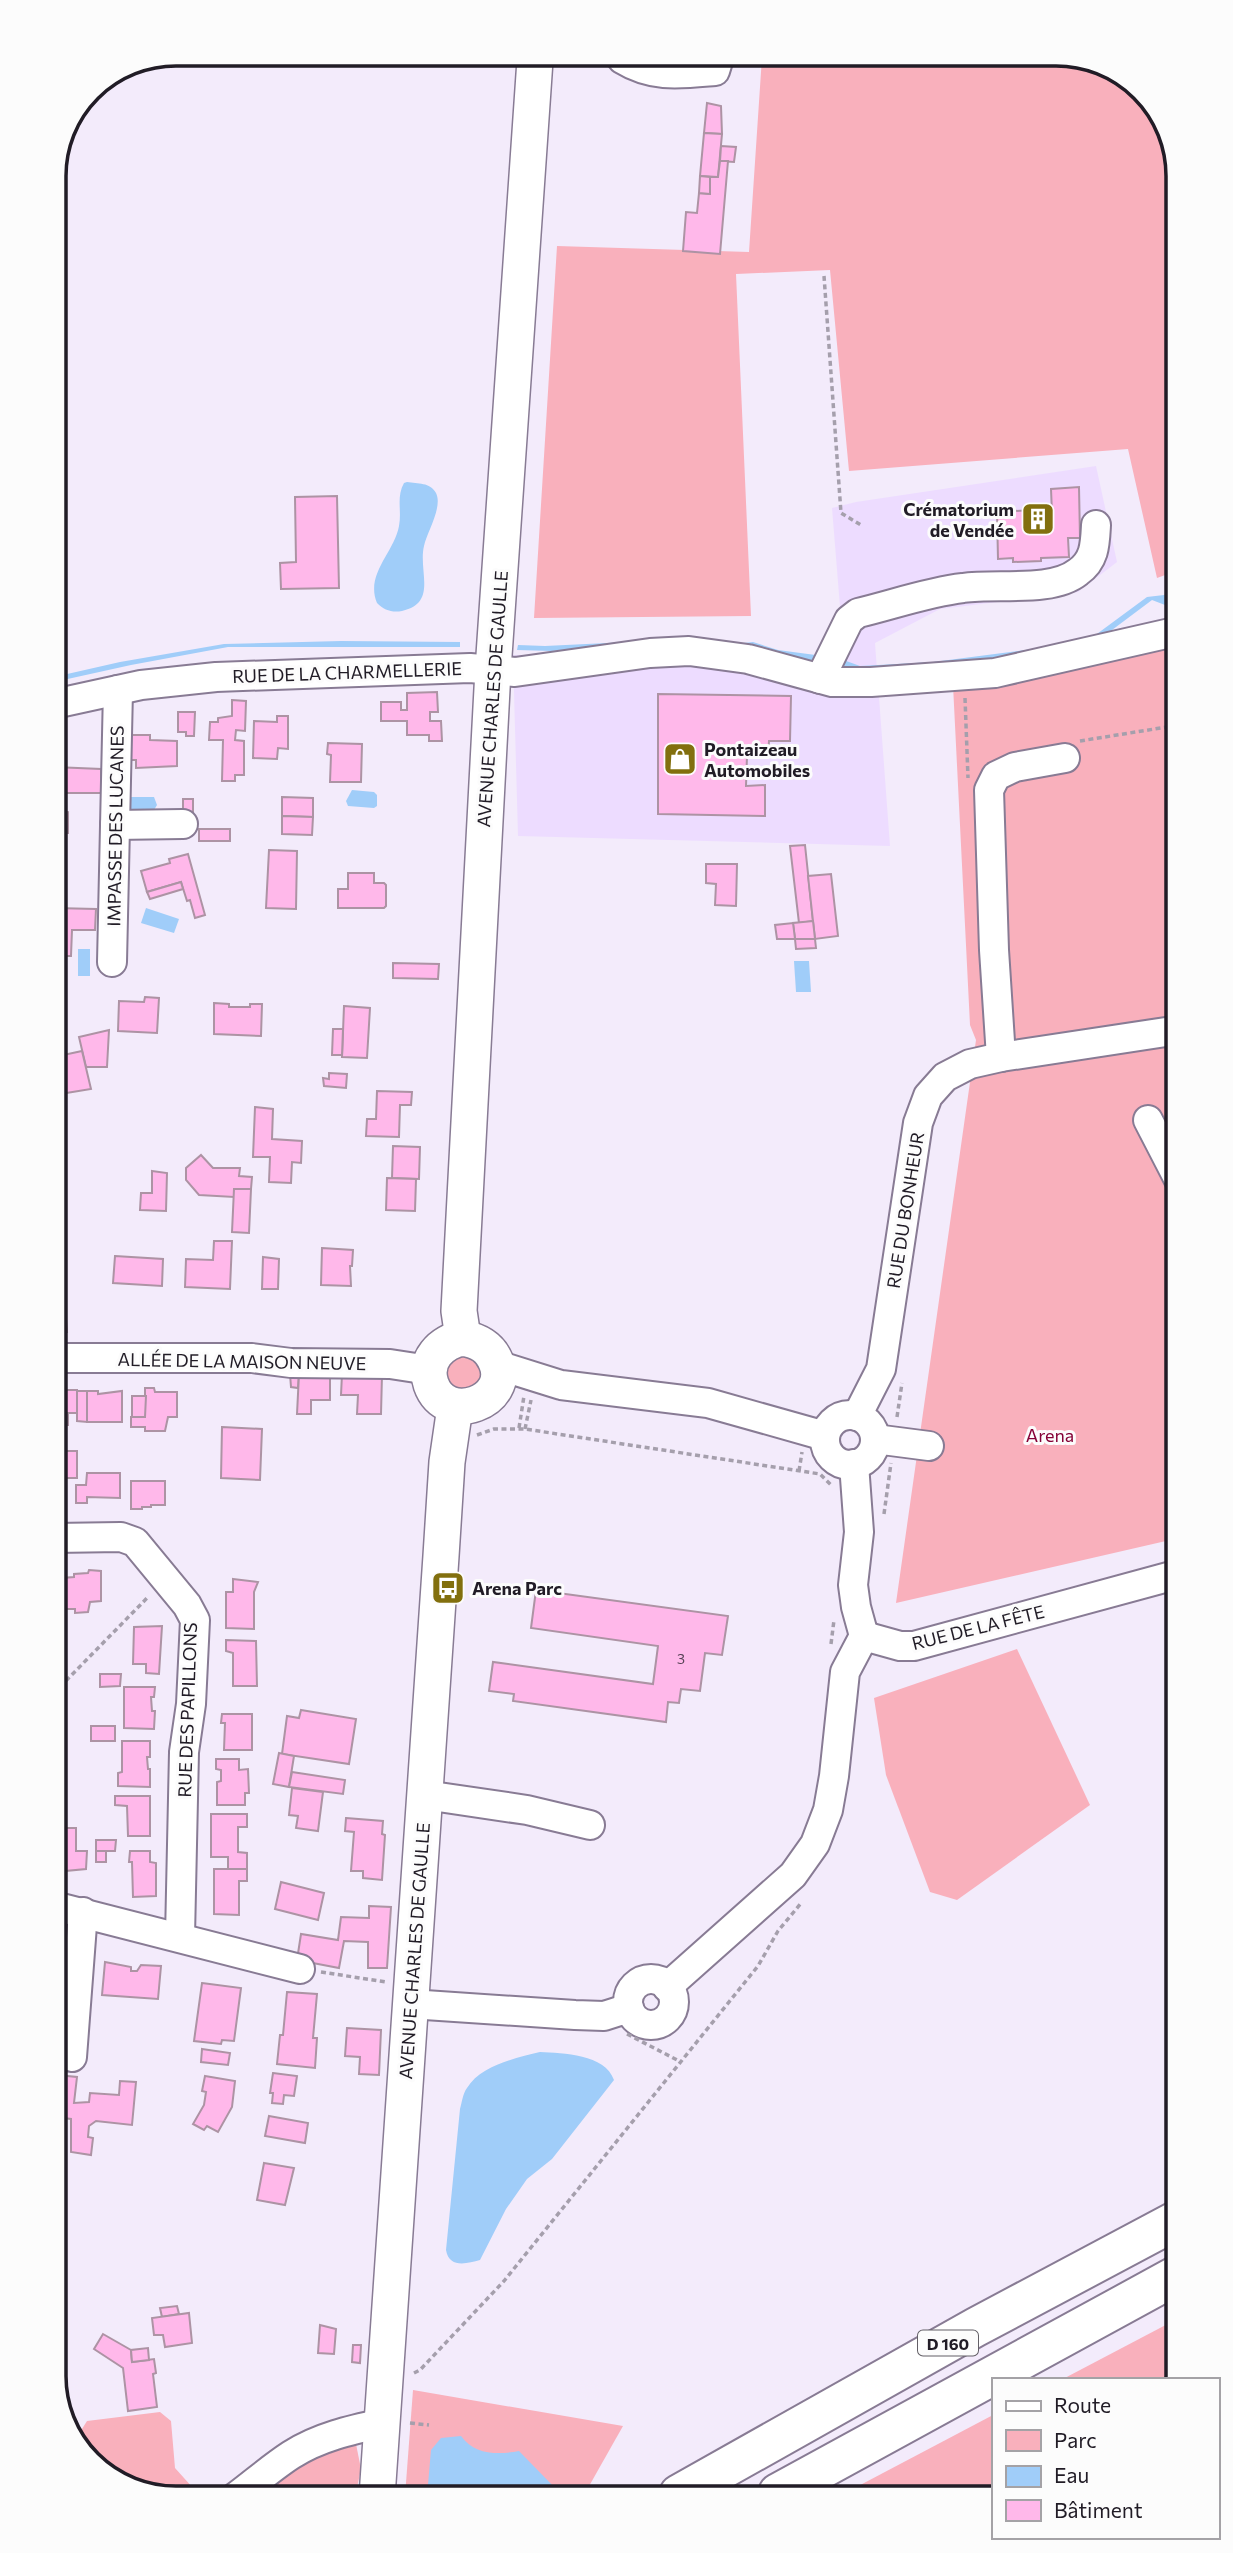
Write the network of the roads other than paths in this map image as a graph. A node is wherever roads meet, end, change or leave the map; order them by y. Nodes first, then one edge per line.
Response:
1 (539, 66) edge
2 (635, 67) edge
3 (716, 67) edge
4 (1096, 525) dead end
5 (1166, 634) edge
6 (493, 670) junction
7 (822, 675) junction
8 (117, 690) junction
9 (67, 701) edge
10 (1065, 758) dead end
11 (183, 824) dead end
12 (115, 825) junction
13 (112, 962) dead end
14 (1166, 1032) edge
15 (1001, 1057) junction
16 (1148, 1120) dead end
17 (1166, 1155) edge
18 (463, 1338) junction
19 (66, 1358) edge
20 (429, 1370) junction
21 (494, 1379) junction
22 (857, 1416) junction
23 (453, 1421) junction
24 (825, 1436) junction
25 (885, 1440) junction
26 (929, 1446) dead end
27 (854, 1464) junction
28 (66, 1538) edge
29 (1166, 1578) edge
30 (864, 1636) junction
31 (425, 1795) junction
32 (590, 1825) dead end
33 (66, 1909) edge
34 (83, 1912) junction
35 (180, 1937) junction
36 (300, 1969) road end
37 (411, 1995) junction
38 (72, 2057) dead end
39 (1166, 2209) edge
40 (1166, 2226) edge
41 (1166, 2281) edge
42 (976, 2327) junction
43 (383, 2423) junction
44 (250, 2486) edge
45 (378, 2486) edge
46 (693, 2486) edge
47 (791, 2486) edge

1 - 6 main road, AVENUE CHARLES DE GAULLE
2 - 3 street
4 - 7 street
5 - 7 street, RUE DE LA CHARMELLERIE
6 - 7 street, RUE DE LA CHARMELLERIE
6 - 8 street, RUE DE LA CHARMELLERIE
6 - 18 main road, AVENUE CHARLES DE GAULLE
8 - 9 street, RUE DE LA CHARMELLERIE
8 - 12 street, IMPASSE DES LUCANES
10 - 15 street
11 - 12 street
12 - 13 street, IMPASSE DES LUCANES
14 - 15 street, RUE DU BONHEUR
15 - 22 street, RUE DU BONHEUR
16 - 17 street
18 - 20 main road
18 - 21 main road
19 - 20 street, ALLÉE DE LA MAISON NEUVE
20 - 23 main road
21 - 23 main road
21 - 24 street
22 - 24 street
22 - 25 street
23 - 31 main road, AVENUE CHARLES DE GAULLE
24 - 27 street
25 - 26 street
25 - 27 street
27 - 30 street
28 - 35 street, RUE DES PAPILLONS
29 - 30 street, RUE DE LA FÊTE
30 - 37 street
31 - 32 street
31 - 37 main road, AVENUE CHARLES DE GAULLE
33 - 34 street
34 - 35 street
34 - 38 street
35 - 36 street
37 - 43 main road, AVENUE CHARLES DE GAULLE
39 - 42 highway
40 - 42 highway, D 160
41 - 47 highway, D 160
42 - 46 highway, D 160
43 - 44 street
43 - 45 main road, AVENUE CHARLES DE GAULLE

